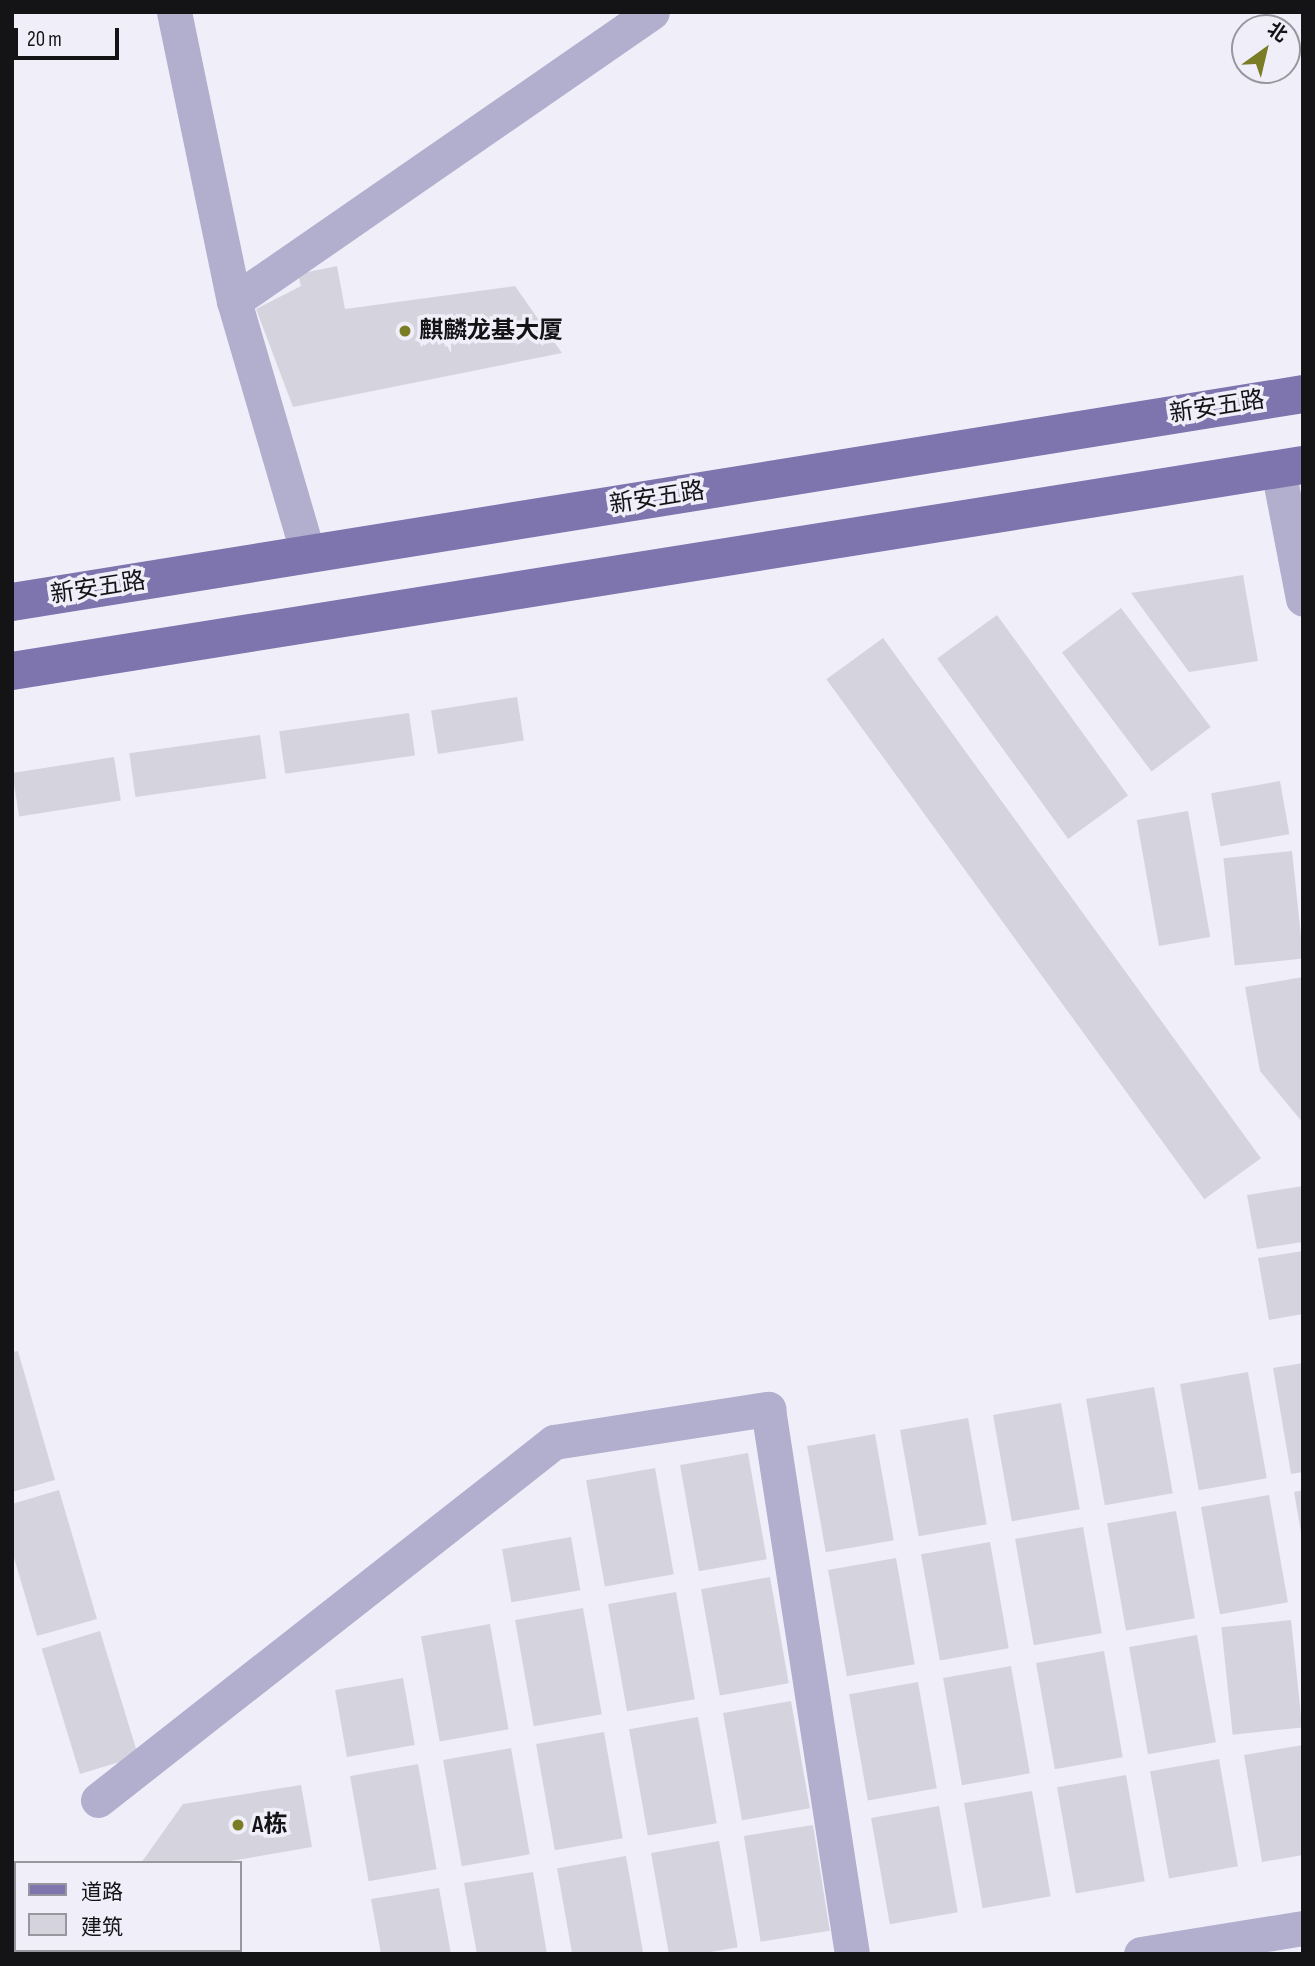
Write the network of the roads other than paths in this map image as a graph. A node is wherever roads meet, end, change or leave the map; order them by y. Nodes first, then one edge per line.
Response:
1 (174, 12) edge
2 (652, 12) edge
3 (234, 301) junction
4 (1303, 394) edge
5 (1291, 467) edge
6 (308, 554) junction
7 (1303, 599) edge
8 (12, 602) edge
9 (12, 671) edge
10 (98, 1800) dead end
11 (1303, 1928) edge
12 (852, 1954) edge
13 (1141, 1954) edge

1 - 3 street
2 - 3 street
3 - 6 street
4 - 6 main road, 新安五路
5 - 7 street
5 - 9 main road
6 - 8 main road, 新安五路
10 - 12 street
11 - 13 street

